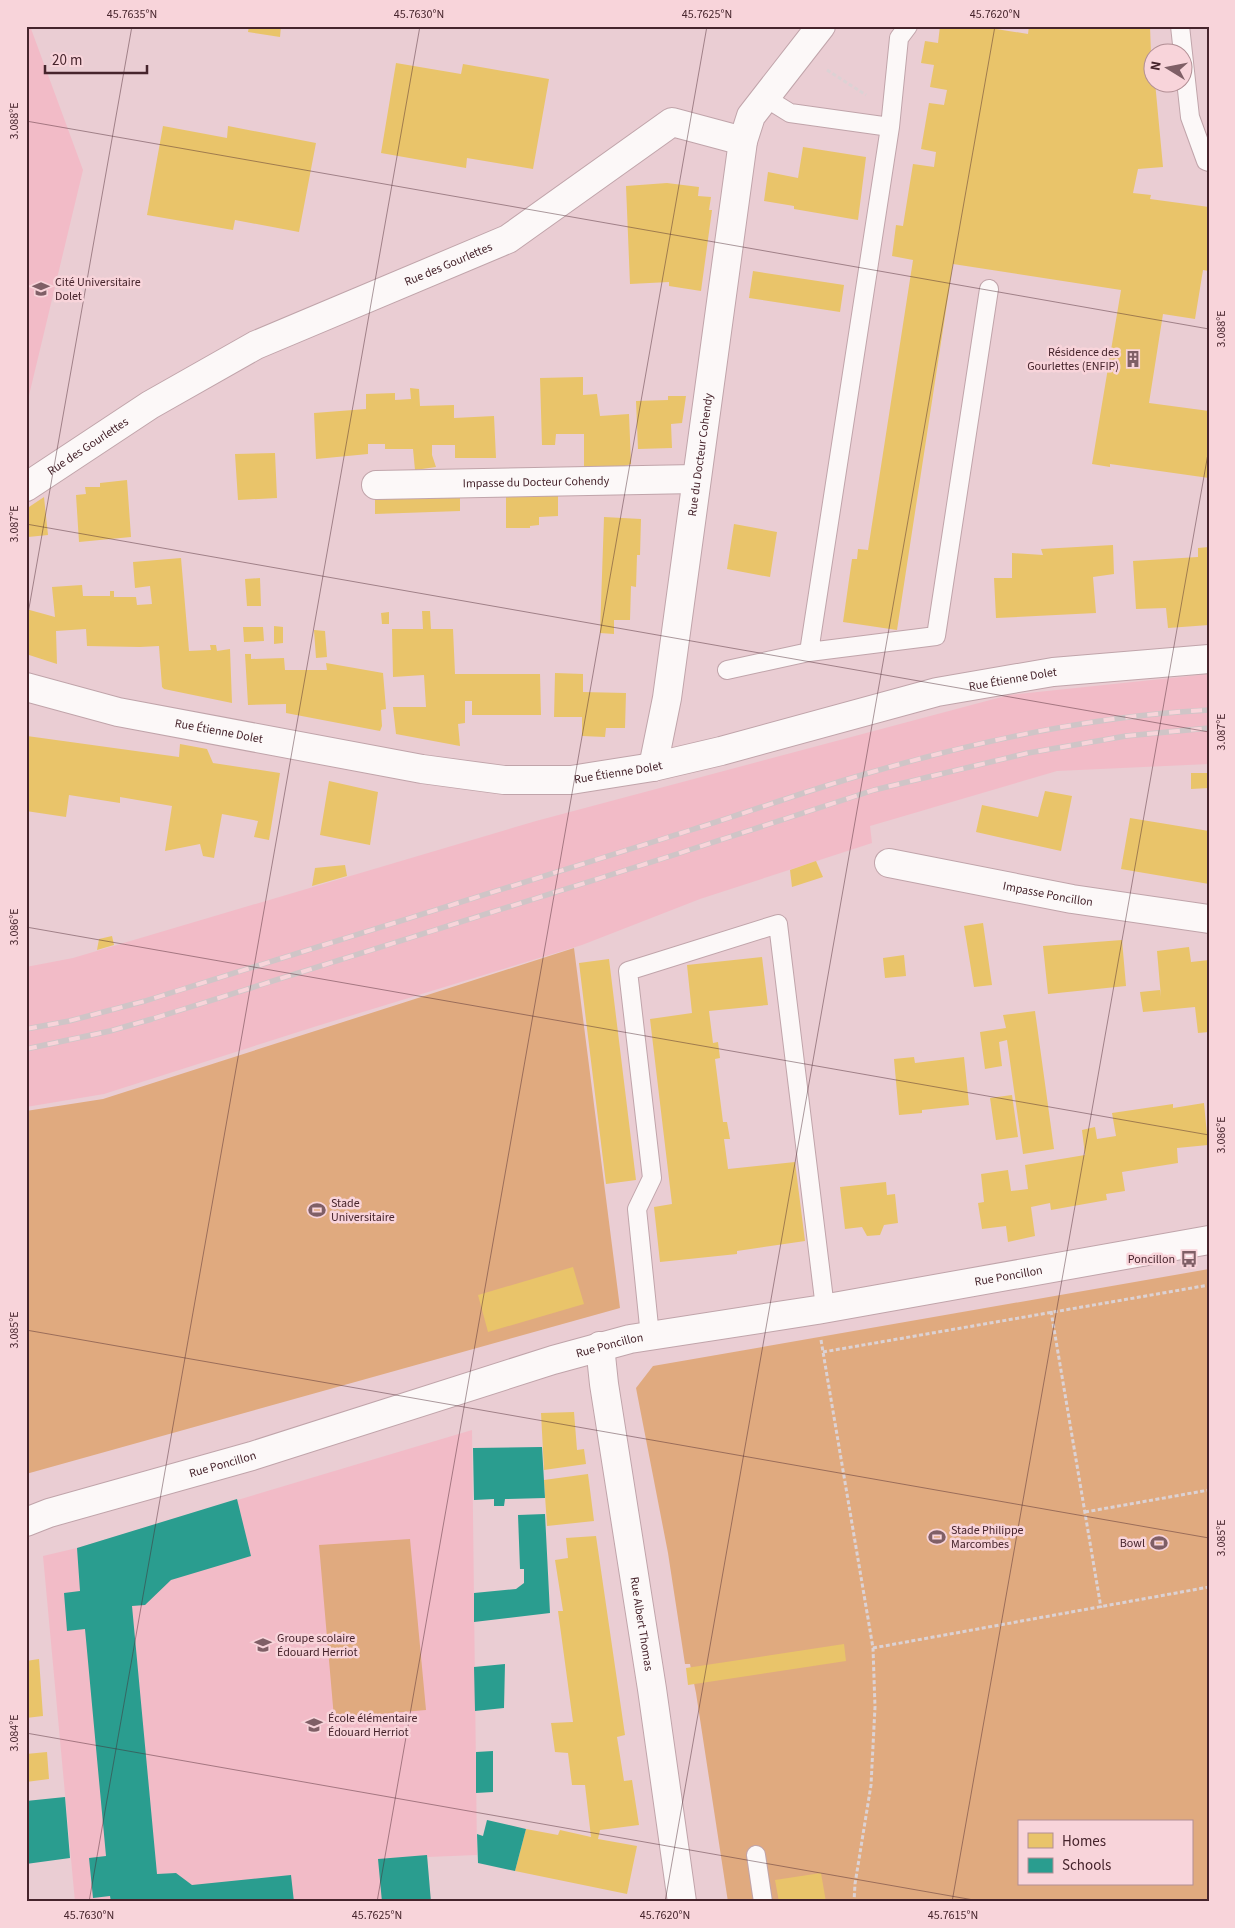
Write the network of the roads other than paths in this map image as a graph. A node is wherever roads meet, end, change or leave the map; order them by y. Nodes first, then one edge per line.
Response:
1 (821, 26) edge
2 (908, 26) edge
3 (1180, 26) edge
4 (764, 98) junction
5 (890, 127) junction
6 (743, 141) junction
7 (1209, 162) edge
8 (989, 289) dead end
9 (696, 479) junction
10 (376, 485) dead end
11 (26, 488) edge
12 (809, 652) junction
13 (1209, 659) edge
14 (727, 670) dead end
15 (26, 687) edge
16 (653, 766) junction
17 (889, 862) dead end
18 (1209, 919) edge
19 (1209, 1240) edge
20 (821, 1309) junction
21 (650, 1336) junction
22 (600, 1346) junction
23 (26, 1522) edge
24 (756, 1855) dead end
25 (682, 1902) edge
26 (763, 1902) edge

1 - 4 street
2 - 5 lane
3 - 7 lane
4 - 5 lane
4 - 6 street
5 - 12 lane
6 - 9 street, Rue du Docteur Cohendy
6 - 11 street, Rue des Gourlettes
8 - 12 lane
9 - 10 street, Impasse du Docteur Cohendy
9 - 16 street, Rue du Docteur Cohendy
12 - 14 lane
13 - 16 street, Rue Étienne Dolet
15 - 16 street, Rue Étienne Dolet
17 - 18 street, Impasse Poncillon
19 - 20 street, Rue Poncillon
20 - 21 street, Rue Poncillon
20 - 21 lane
21 - 22 street, Rue Poncillon
22 - 23 street, Rue Poncillon
22 - 25 street, Rue Albert Thomas
24 - 26 lane

